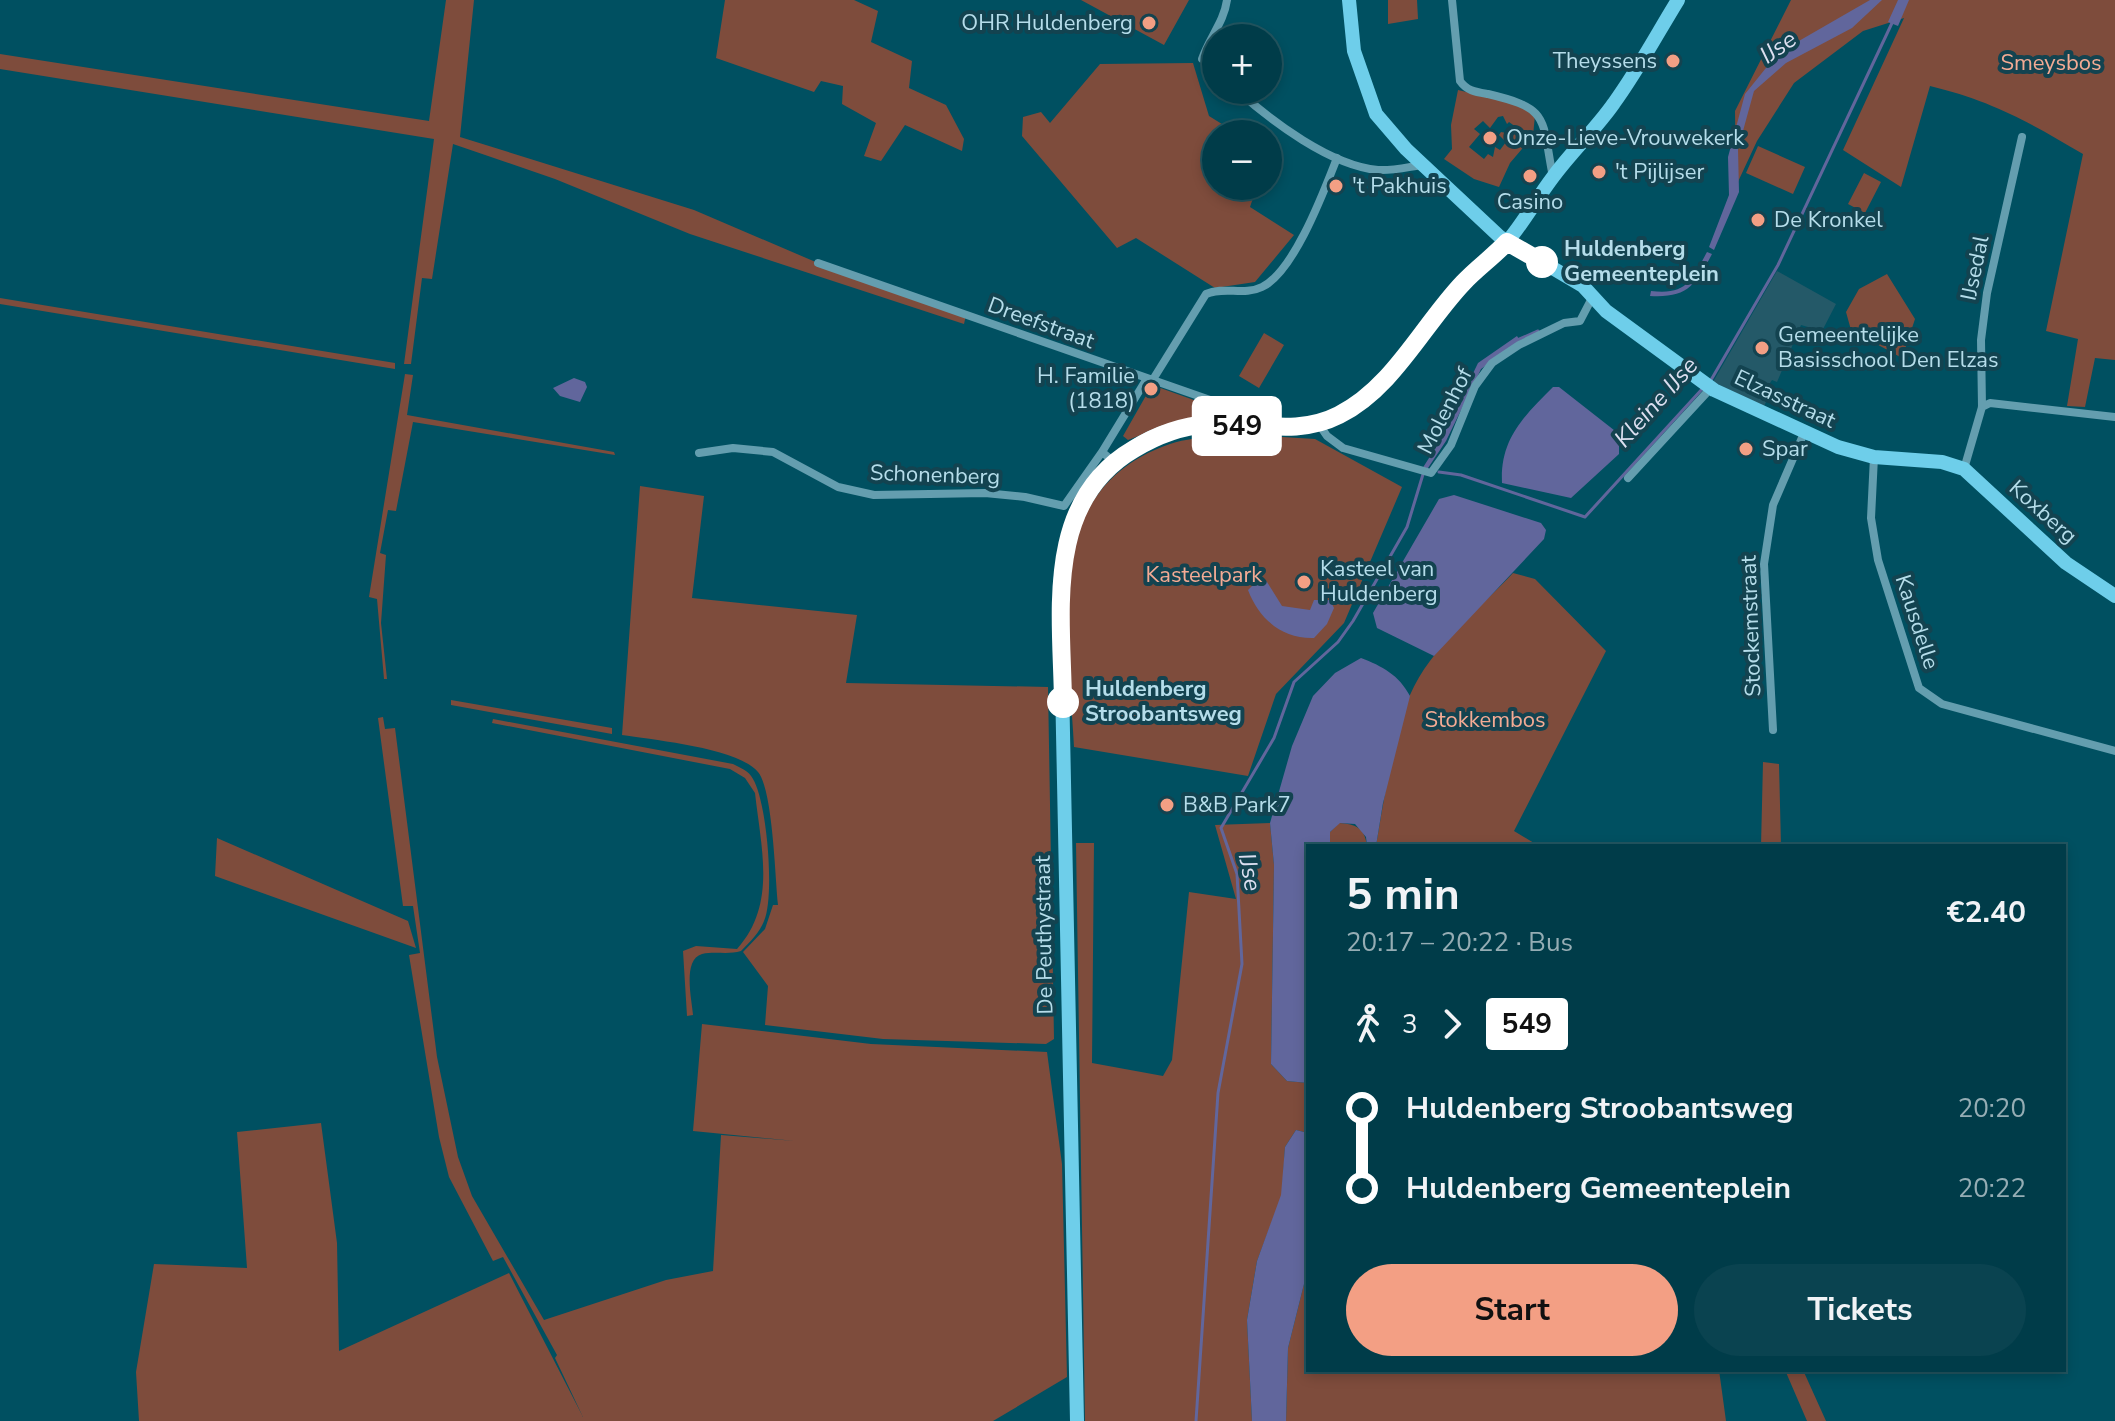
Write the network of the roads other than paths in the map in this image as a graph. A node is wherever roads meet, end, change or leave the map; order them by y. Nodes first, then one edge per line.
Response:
1 (1227, 0) edge
2 (1349, 0) edge
3 (1452, 0) edge
4 (1678, 0) edge
5 (1218, 24) edge
6 (1253, 104) edge
7 (2022, 137) dead end
8 (1337, 158) junction
9 (1422, 165) junction
10 (1553, 177) junction
11 (1507, 242) junction
12 (818, 263) dead end
13 (1592, 298) junction
14 (1149, 380) junction
15 (1708, 387) junction
16 (1982, 407) junction
17 (2115, 417) edge
18 (1318, 423) junction
19 (1243, 426) junction
20 (1804, 433) junction
21 (1102, 452) junction
22 (699, 453) dead end
23 (1874, 457) junction
24 (1114, 462) junction
25 (1942, 462) joint
26 (1964, 469) junction
27 (1628, 478) dead end
28 (2115, 596) edge
29 (1773, 730) dead end
30 (2115, 751) edge
31 (1077, 1421) edge

1 - 5 street
2 - 9 main road, Elzasstraat
3 - 10 street
4 - 10 main road, De Peuthystraat
6 - 8 street
7 - 16 street, IJsedal
8 - 9 street
8 - 14 street
9 - 11 main road, Elzasstraat
10 - 11 main road, De Peuthystraat
11 - 13 main road, Elzasstraat
11 - 18 main road, De Peuthystraat
12 - 14 street, Dreefstraat
13 - 15 main road, Elzasstraat
13 - 18 street, Molenhof
14 - 19 street, Dreefstraat
14 - 21 street
15 - 20 main road, Elzasstraat
15 - 27 street
16 - 17 street
16 - 26 street, IJsedal
18 - 19 main road, De Peuthystraat
19 - 24 main road, De Peuthystraat
20 - 23 main road, Elzasstraat
20 - 29 street, Stockemstraat
21 - 22 street, Schonenberg
21 - 24 street
23 - 25 main road, Elzasstraat
23 - 30 street, Kausdelle
24 - 31 main road, De Peuthystraat
25 - 26 main road, Koxberg
26 - 28 main road, Koxberg

